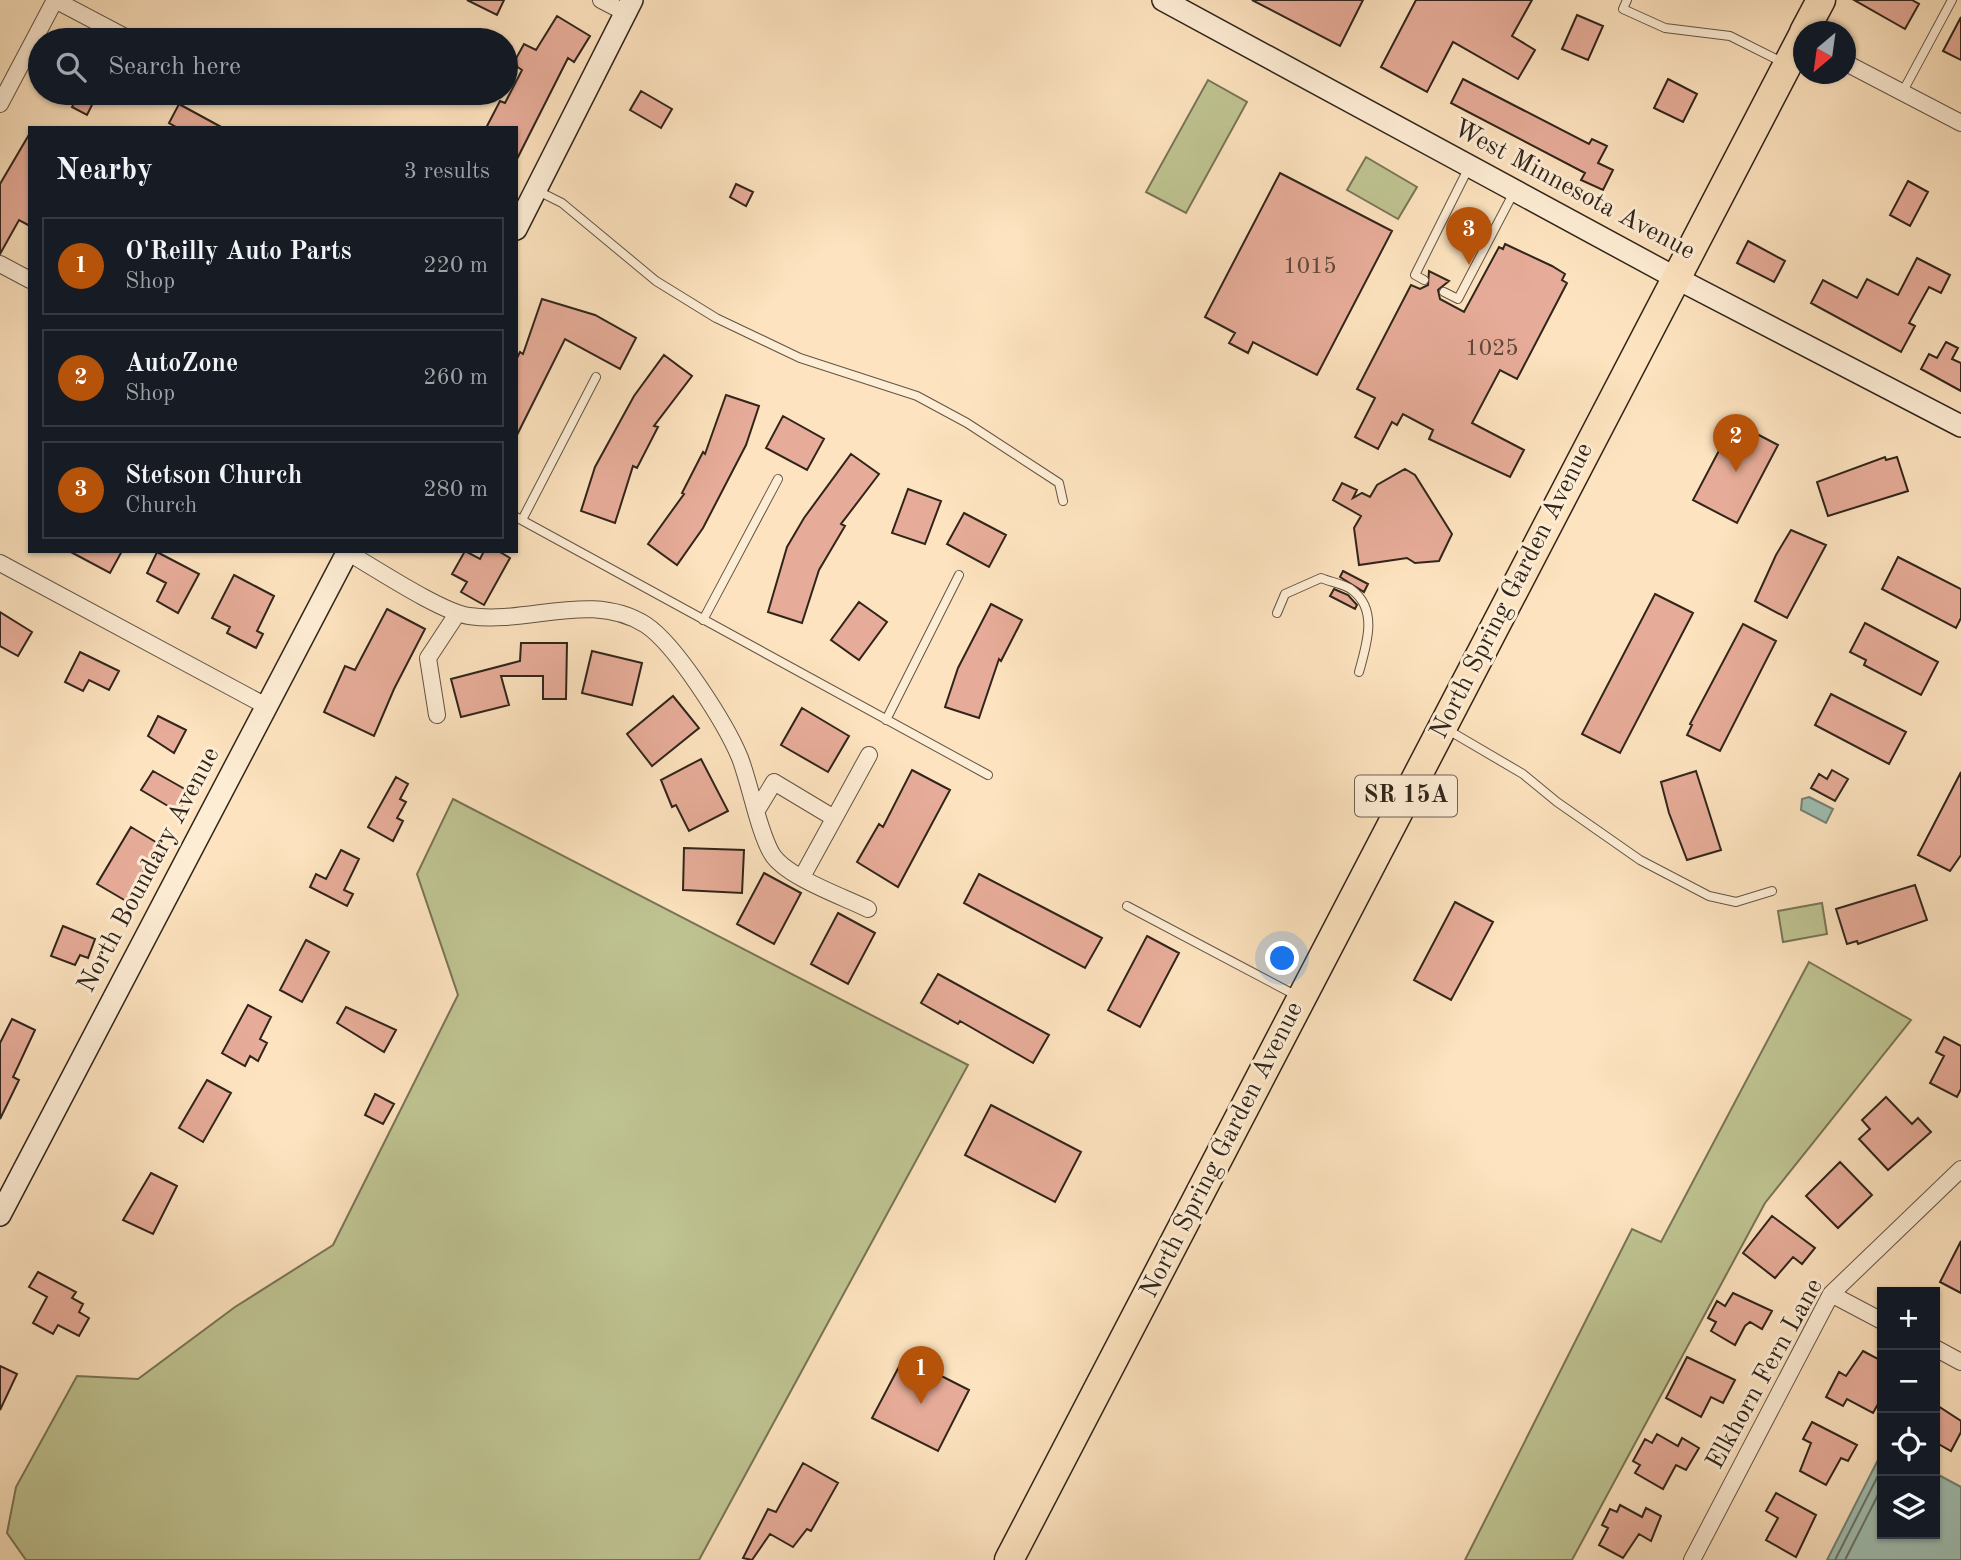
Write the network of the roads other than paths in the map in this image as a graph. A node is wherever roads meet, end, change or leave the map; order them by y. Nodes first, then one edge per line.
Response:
1 (55, 0) edge
2 (601, 0) edge
3 (1163, 0) edge
4 (1627, 0) edge
5 (1821, 0) edge
6 (1952, 0) edge
7 (629, 7) edge
8 (1810, 21) edge
9 (40, 28) edge
10 (108, 28) edge
11 (28, 51) edge
12 (1793, 54) edge
13 (1787, 64) junction
14 (1856, 68) edge
15 (1902, 93) junction
16 (0, 104) edge
17 (1961, 123) edge
18 (1470, 166) junction
19 (536, 190) junction
20 (1515, 190) junction
21 (518, 225) edge
22 (0, 264) edge
23 (1676, 278) junction
24 (28, 279) edge
25 (1424, 280) dead end
26 (1444, 292) dead end
27 (596, 377) dead end
28 (1961, 426) edge
29 (778, 479) dead end
30 (1063, 501) dead end
31 (519, 519) edge
32 (347, 553) edge
33 (350, 553) edge
34 (0, 563) edge
35 (959, 575) dead end
36 (1276, 613) dead end
37 (457, 614) junction
38 (703, 620) junction
39 (1359, 672) dead end
40 (266, 706) junction
41 (437, 715) dead end
42 (886, 720) junction
43 (1442, 727) junction
44 (869, 755) dead end
45 (988, 775) dead end
46 (757, 810) junction
47 (834, 818) junction
48 (802, 877) junction
49 (1772, 891) dead end
50 (1127, 906) dead end
51 (868, 909) dead end
52 (1301, 999) junction
53 (1961, 1169) edge
54 (0, 1215) edge
55 (1831, 1294) junction
56 (1877, 1318) edge
57 (1939, 1350) edge
58 (1961, 1362) edge
59 (1009, 1560) edge
60 (1692, 1560) edge

1 - 9 street
1 - 10 street
2 - 7 street
3 - 18 street, West Minnesota Avenue
4 - 13 lane
5 - 8 highway, North Spring Garden Avenue / SR 15A
6 - 15 lane
7 - 19 street
11 - 16 street
12 - 13 highway, North Spring Garden Avenue / SR 15A
13 - 23 highway, North Spring Garden Avenue / SR 15A
14 - 15 street
15 - 17 street
18 - 20 street, West Minnesota Avenue
18 - 25 lane
19 - 21 street
19 - 30 lane
20 - 23 street, West Minnesota Avenue
20 - 26 lane
22 - 24 street
23 - 28 street, West Minnesota Avenue
23 - 43 highway, North Spring Garden Avenue / SR 15A
27 - 31 lane
29 - 38 lane
31 - 38 lane
32 - 40 street, North Boundary Avenue
33 - 37 street
34 - 40 street
35 - 42 lane
36 - 39 lane
37 - 41 street
37 - 46 street
38 - 42 lane
40 - 54 street, North Boundary Avenue
42 - 45 lane
43 - 49 lane
43 - 52 highway, North Spring Garden Avenue / SR 15A
44 - 47 street
46 - 47 street
46 - 48 street
47 - 48 street
48 - 51 street
50 - 52 lane
52 - 59 highway, North Spring Garden Avenue / SR 15A
53 - 55 street, Elkhorn Fern Lane
55 - 56 street
55 - 60 street, Elkhorn Fern Lane
57 - 58 street

